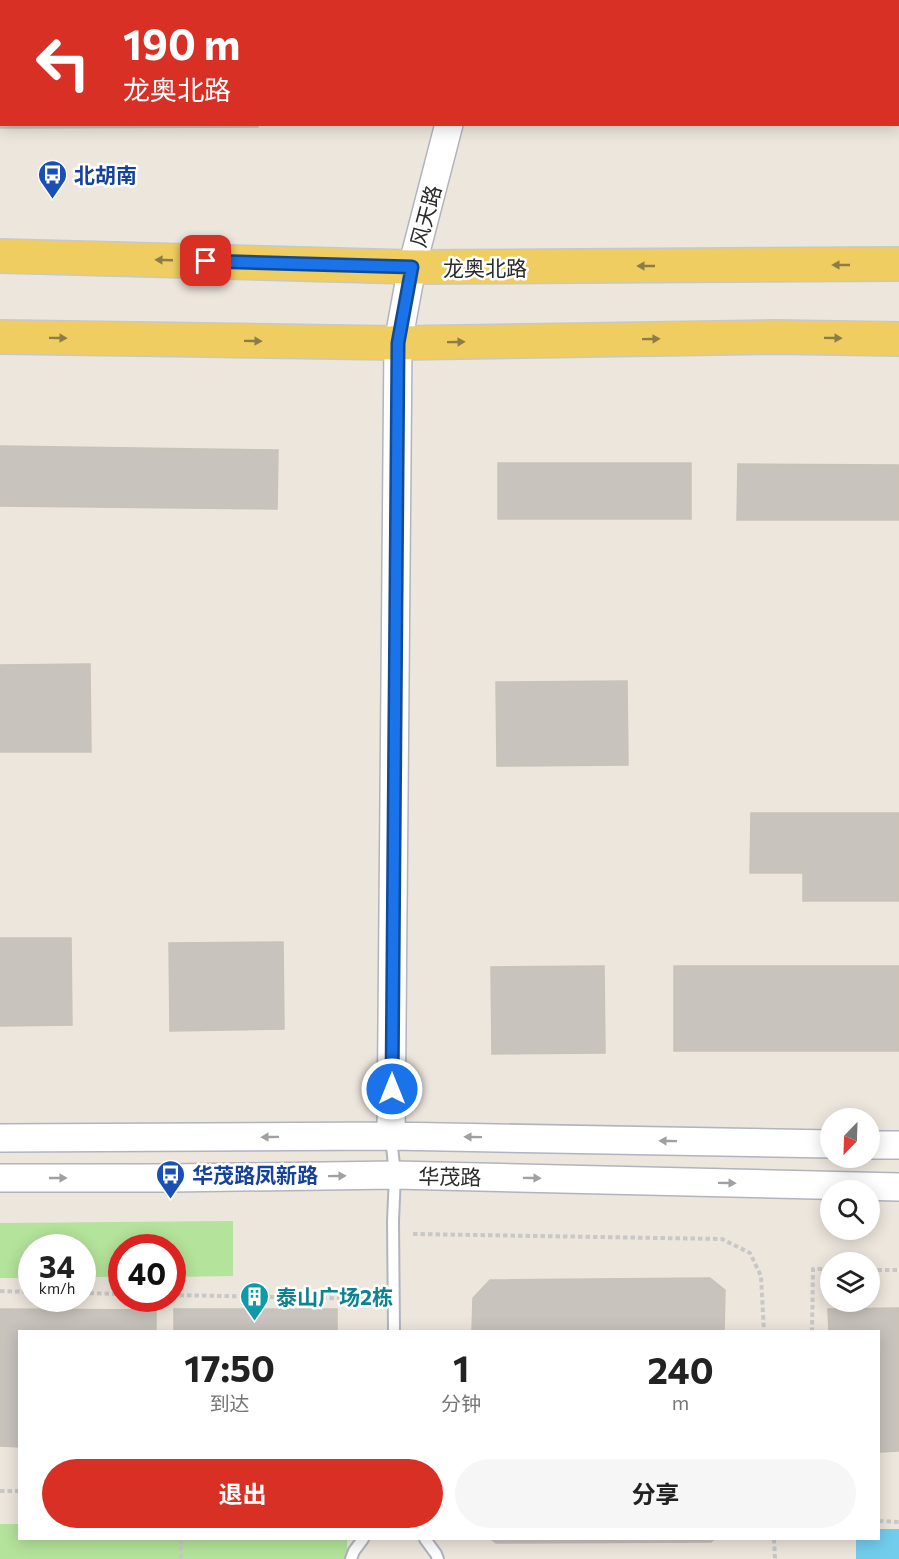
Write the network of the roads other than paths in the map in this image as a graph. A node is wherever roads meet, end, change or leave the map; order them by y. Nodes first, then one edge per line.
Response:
1 (448, 126) edge
2 (0, 255) edge
3 (899, 264) edge
4 (412, 267) junction
5 (0, 337) edge
6 (899, 339) edge
7 (398, 343) junction
8 (391, 1136) junction
9 (0, 1138) edge
10 (820, 1144) edge
11 (880, 1145) edge
12 (899, 1145) edge
13 (395, 1175) junction
14 (0, 1178) edge
15 (899, 1187) edge
16 (394, 1330) edge
17 (362, 1540) edge
18 (426, 1540) edge
19 (351, 1559) edge
20 (438, 1559) edge

1 - 4 street, 风天路
4 -> 2 main road, 龙奥北路
3 -> 4 main road, 龙奥北路
4 - 7 street, 风天路
5 -> 7 main road
7 -> 6 main road
7 - 8 street, 风天路
8 -> 9 street, 华茂路
10 -> 8 street, 华茂路
8 - 13 lane
11 - 12 street
14 -> 13 street, 华茂路
13 -> 15 street, 华茂路
13 - 16 lane
17 - 19 lane
18 - 20 lane

